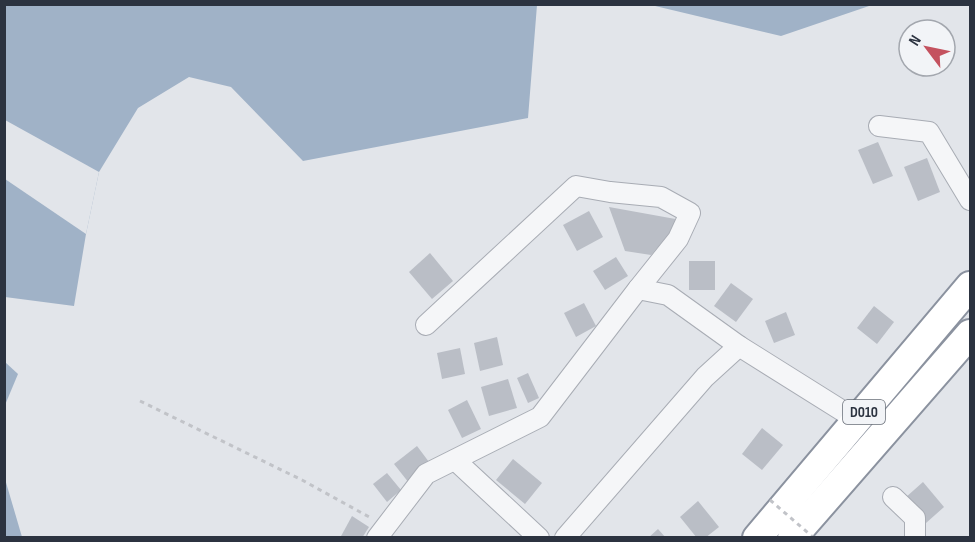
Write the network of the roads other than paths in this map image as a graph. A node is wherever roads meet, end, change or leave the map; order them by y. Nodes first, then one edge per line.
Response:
1 (879, 126) dead end
2 (970, 200) edge
3 (970, 286) edge
4 (639, 289) junction
5 (426, 325) dead end
6 (970, 334) edge
7 (739, 346) junction
8 (942, 367) junction
9 (857, 420) junction
10 (833, 449) junction
11 (455, 460) junction
12 (893, 496) dead end
13 (388, 534) edge
14 (539, 537) edge
15 (565, 537) edge
16 (750, 537) edge
17 (757, 537) edge
18 (792, 537) edge
19 (806, 537) edge
20 (915, 537) edge

1 - 2 street
3 - 9 highway, D010
4 - 5 street
4 - 7 street
4 - 11 street
6 - 8 highway, D010
7 - 9 street
7 - 15 street
8 - 18 highway, D010
8 - 19 highway
9 - 10 highway, D010
10 - 16 highway
10 - 17 highway, D010
11 - 13 street
11 - 14 street
12 - 20 street

